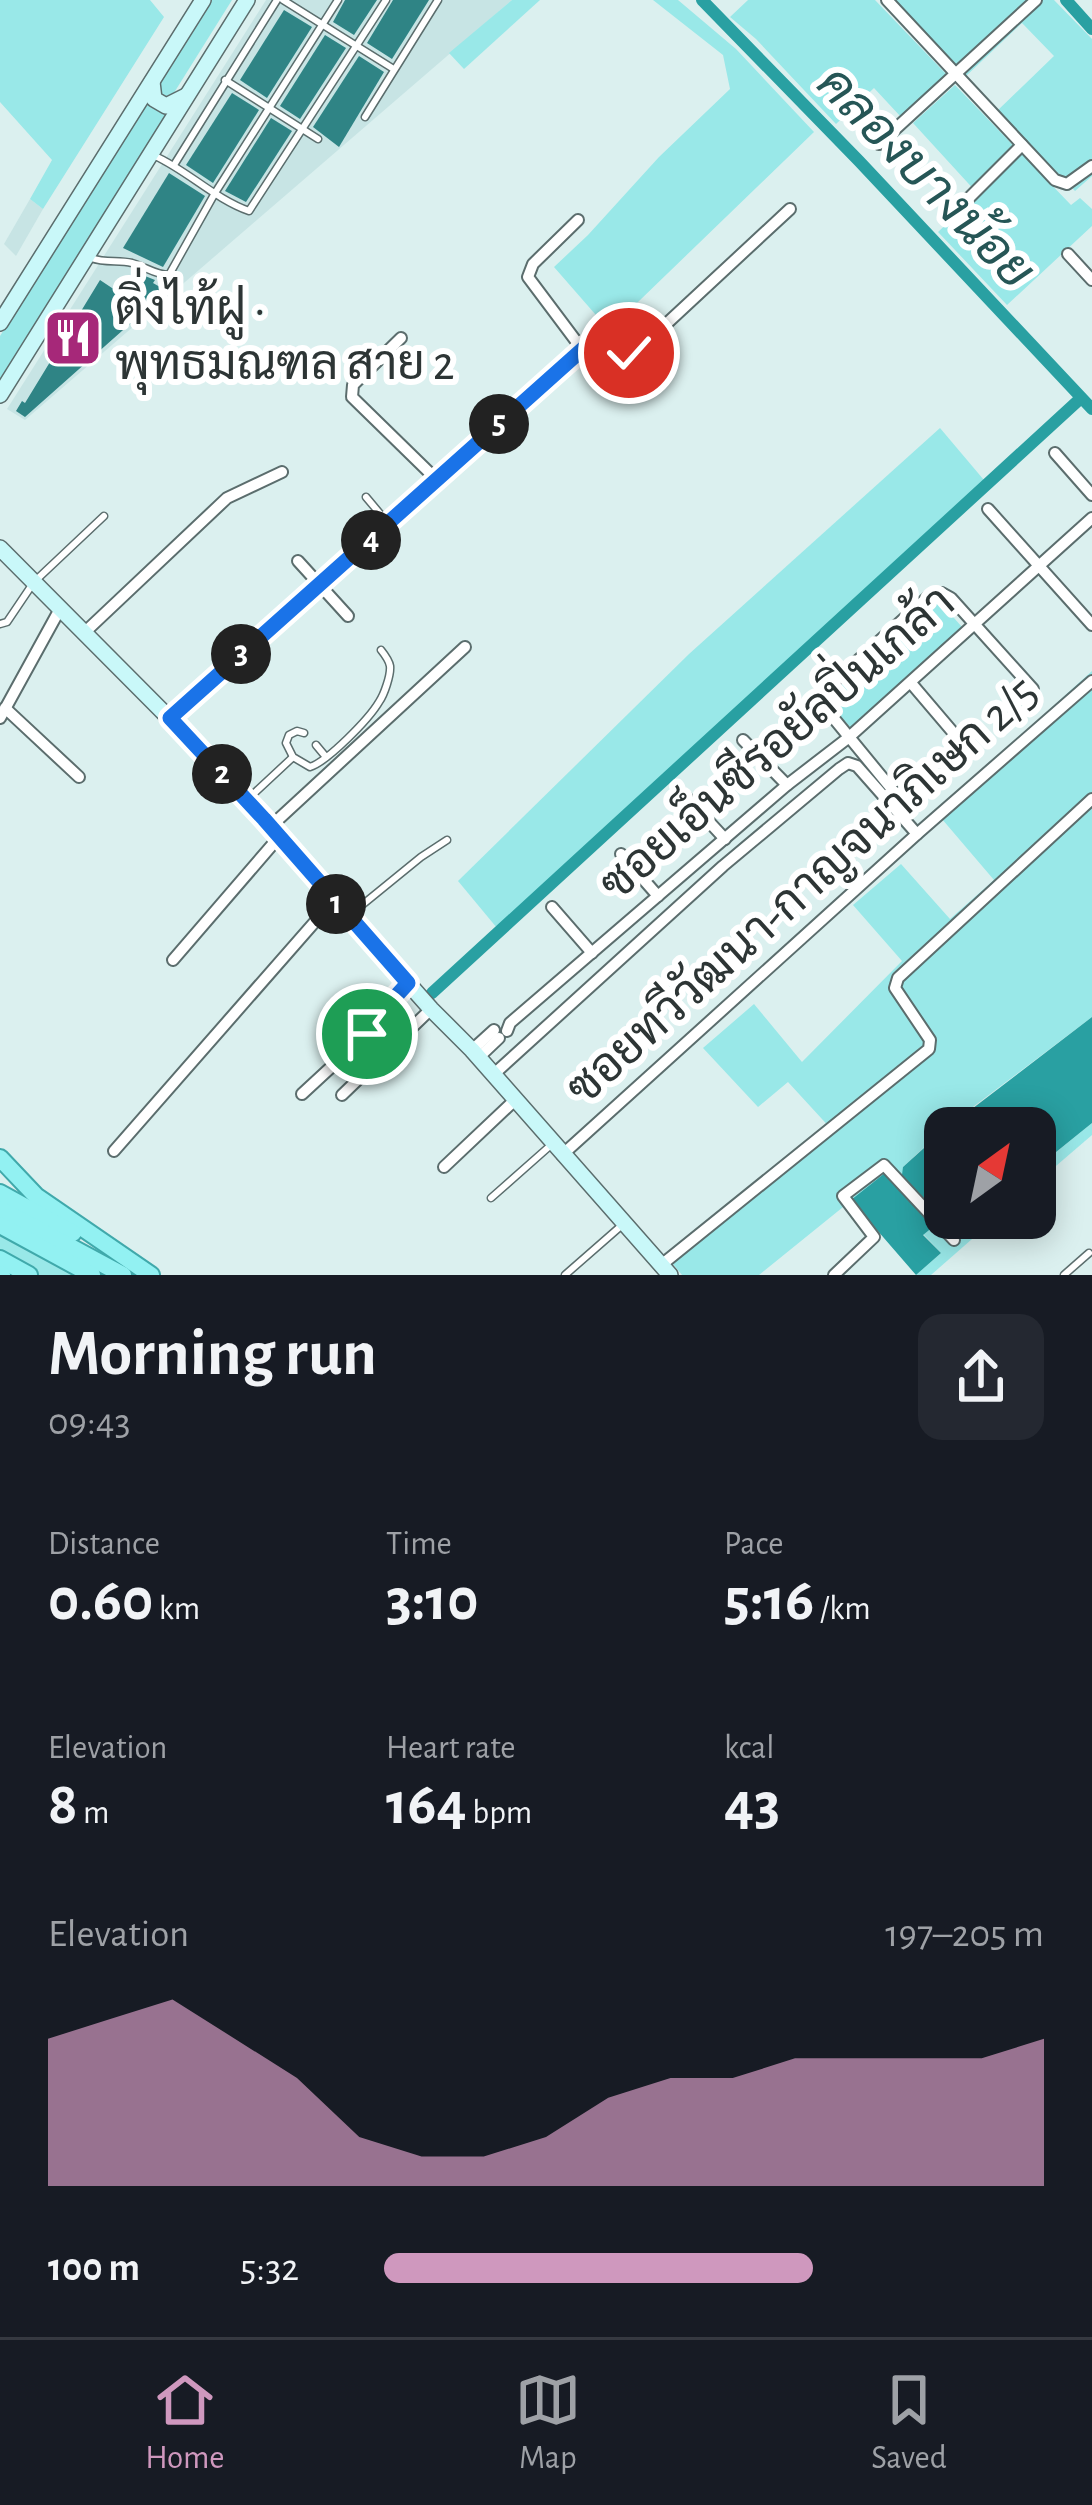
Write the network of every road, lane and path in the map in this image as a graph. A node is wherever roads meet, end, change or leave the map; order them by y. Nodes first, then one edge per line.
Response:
1 (203, 0) edge
2 (248, 0) edge
3 (280, 0) edge
4 (338, 0) edge
5 (386, 0) edge
6 (438, 0) edge
7 (887, 0) edge
8 (1036, 0) edge
9 (323, 25) junction
10 (357, 46) junction
11 (394, 69) junction
12 (956, 74) junction
13 (152, 80) junction
14 (225, 80) junction
15 (188, 95) junction
16 (268, 108) junction
17 (364, 117) dead end
18 (303, 130) junction
19 (318, 140) dead end
20 (879, 144) dead end
21 (1022, 146) junction
22 (152, 154) junction
23 (174, 165) junction
24 (1092, 166) edge
25 (215, 193) junction
26 (790, 209) dead end
27 (958, 209) dead end
28 (578, 220) dead end
29 (1068, 254) dead end
30 (88, 256) junction
31 (1092, 280) edge
32 (0, 323) edge
33 (401, 338) dead end
34 (582, 349) junction
35 (0, 395) edge
36 (1054, 452) dead end
37 (282, 472) dead end
38 (437, 480) junction
39 (1092, 495) edge
40 (366, 497) dead end
41 (988, 509) dead end
42 (104, 516) dead end
43 (1092, 518) edge
44 (389, 524) junction
45 (0, 548) edge
46 (298, 561) dead end
47 (1038, 566) junction
48 (34, 582) junction
49 (320, 584) junction
50 (60, 609) junction
51 (347, 616) dead end
52 (0, 623) edge
53 (973, 624) junction
54 (1092, 625) edge
55 (84, 633) junction
56 (465, 647) dead end
57 (381, 650) dead end
58 (1092, 681) edge
59 (910, 683) junction
60 (1033, 689) dead end
61 (3, 713) edge
62 (170, 718) junction
63 (304, 733) dead end
64 (848, 738) junction
65 (743, 740) dead end
66 (316, 745) dead end
67 (968, 750) dead end
68 (293, 757) junction
69 (326, 758) junction
70 (79, 777) dead end
71 (787, 785) junction
72 (686, 797) dead end
73 (1092, 799) edge
74 (246, 800) junction
75 (909, 810) dead end
76 (275, 832) junction
77 (917, 834) junction
78 (725, 839) junction
79 (447, 840) dead end
80 (621, 854) dead end
81 (658, 896) junction
82 (334, 900) junction
83 (552, 907) dead end
84 (348, 917) junction
85 (592, 953) junction
86 (173, 959) dead end
87 (408, 983) junction
88 (431, 1010) junction
89 (476, 1054) junction
90 (494, 1074) junction
91 (302, 1094) dead end
92 (343, 1095) dead end
93 (514, 1100) junction
94 (558, 1149) junction
95 (114, 1151) dead end
96 (0, 1158) edge
97 (444, 1167) dead end
98 (0, 1178) edge
99 (0, 1193) edge
100 (491, 1198) dead end
101 (0, 1209) edge
102 (624, 1223) junction
103 (0, 1225) edge
104 (50, 1228) junction
105 (954, 1240) dead end
106 (1078, 1243) dead end
107 (1091, 1254) edge
108 (0, 1259) edge
109 (665, 1270) edge
110 (29, 1275) edge
111 (92, 1275) edge
112 (124, 1275) edge
113 (150, 1275) edge
114 (565, 1275) edge
115 (834, 1275) edge
116 (1064, 1275) edge

1 - 13 street
2 - 15 street
3 - 9 lane
3 - 14 lane
4 - 9 lane
5 - 10 lane
6 - 11 lane
7 - 12 street
8 - 12 street
9 - 10 lane
9 - 16 lane
10 - 11 lane
10 - 18 lane
11 - 17 lane
12 - 20 street
12 - 21 street
13 - 15 street
13 - 32 street
14 - 16 lane
14 - 23 lane
15 - 22 street
16 - 18 lane
16 - 25 lane
18 - 19 lane
18 - 25 lane
21 - 24 street
21 - 27 street
22 - 23 lane
22 - 30 street
23 - 25 lane
25 - 30 lane
26 - 34 street
28 - 34 street
29 - 31 street
30 - 35 street
33 - 38 street
34 - 38 street
36 - 39 street
37 - 55 street
38 - 44 street
40 - 44 lane
41 - 47 street
42 - 48 lane
43 - 47 street, ซอยเอ็นซีรอยัลปิ่นเกล้า
44 - 49 street
45 - 48 street
46 - 49 street
47 - 53 street, ซอยเอ็นซีรอยัลปิ่นเกล้า
47 - 54 street
48 - 50 street
48 - 52 lane
49 - 51 street
49 - 62 street
50 - 55 street
50 - 61 street
53 - 59 street, ซอยเอ็นซีรอยัลปิ่นเกล้า
53 - 60 street
53 - 64 street
55 - 62 street
56 - 76 street
57 - 69 lane
58 - 77 street, ซอยทวีวัฒนา-กาญจนาภิเษก 2/5
59 - 64 street, ซอยเอ็นซีรอยัลปิ่นเกล้า
59 - 67 street
61 - 70 street
62 - 74 street
63 - 68 lane
64 - 71 street, ซอยเอ็นซีรอยัลปิ่นเกล้า
64 - 75 street
65 - 71 street
66 - 69 lane
68 - 69 lane
68 - 74 lane
71 - 78 street, ซอยเอ็นซีรอยัลปิ่นเกล้า
72 - 78 street
73 - 109 street
74 - 76 street
76 - 82 street
76 - 86 street
77 - 90 street
77 - 94 street, ซอยทวีวัฒนา-กาญจนาภิเษก 2/5
78 - 81 street, ซอยเอ็นซีรอยัลปิ่นเกล้า
79 - 84 lane
80 - 81 street
81 - 85 street, ซอยเอ็นซีรอยัลปิ่นเกล้า
82 - 84 street
82 - 95 street
83 - 85 street
84 - 87 street
85 - 89 street, ซอยเอ็นซีรอยัลปิ่นเกล้า
87 - 88 street
87 - 91 street
88 - 89 street
88 - 92 street
89 - 90 street
90 - 93 street
93 - 94 street
93 - 97 street
94 - 100 lane
94 - 102 street
96 - 113 main road
98 - 104 main road
99 - 104 main road
101 - 104 main road
102 - 109 street
102 - 114 lane
103 - 111 main road
104 - 112 main road
104 - 113 main road
105 - 115 street
106 - 107 lane
107 - 116 lane
108 - 110 main road

